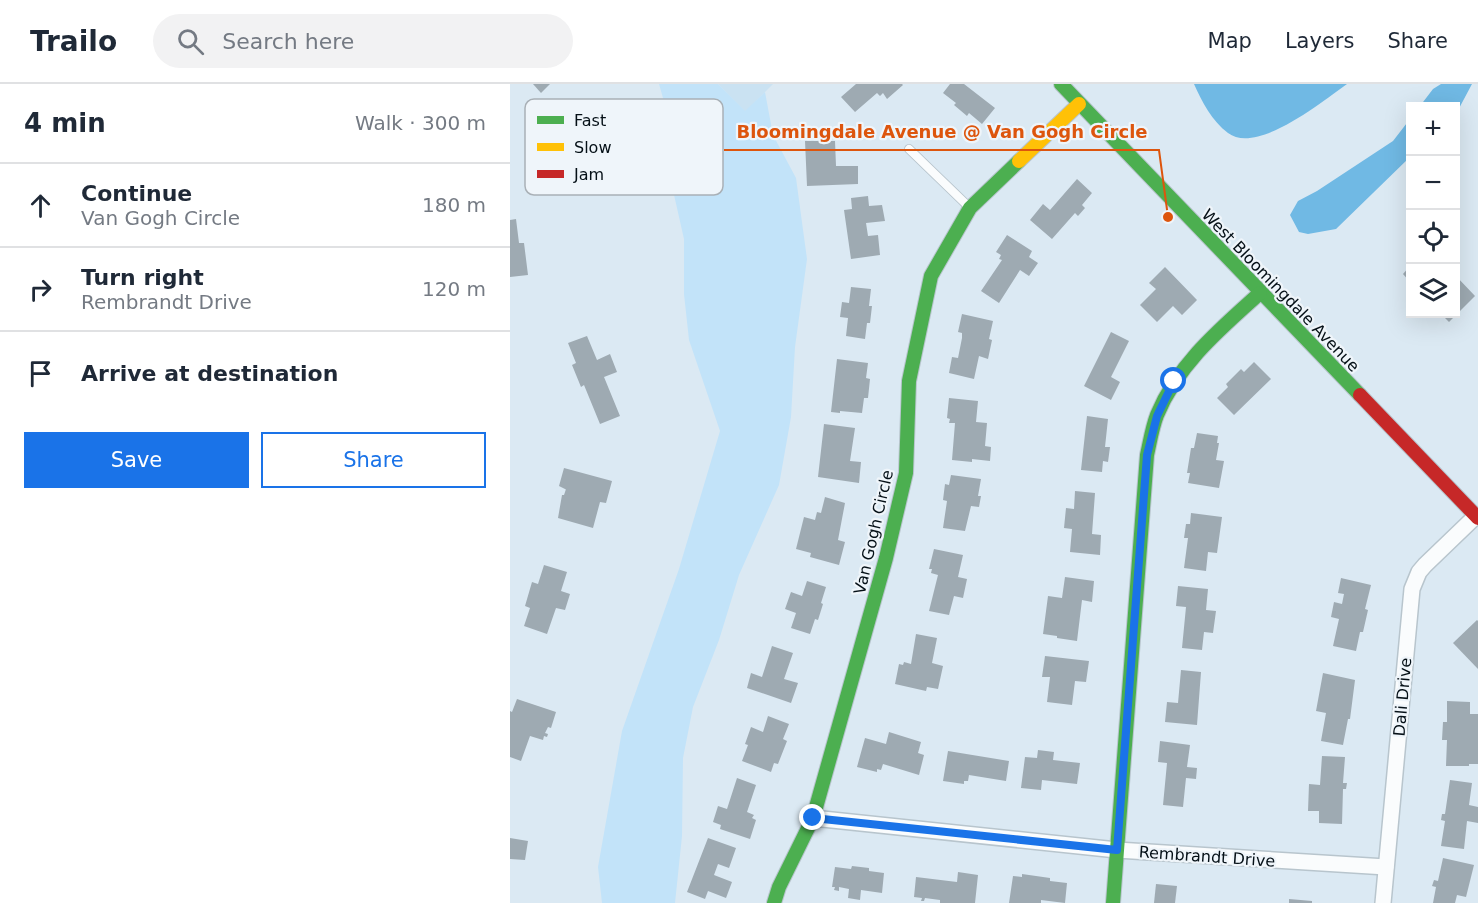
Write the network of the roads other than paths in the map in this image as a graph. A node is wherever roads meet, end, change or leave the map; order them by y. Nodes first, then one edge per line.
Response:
1 (1061, 84) edge
2 (1079, 104) junction
3 (909, 149) dead end
4 (970, 208) junction
5 (1260, 293) junction
6 (1477, 517) edge
7 (813, 818) junction
8 (1117, 850) junction
9 (1386, 867) junction
10 (774, 903) edge
11 (1113, 903) edge
12 (1383, 903) edge

1 - 2 street, West Bloomingdale Avenue
2 - 4 street, Van Gogh Circle
2 - 5 street, West Bloomingdale Avenue
3 - 4 lane
4 - 7 street, Van Gogh Circle
5 - 6 street, West Bloomingdale Avenue
5 - 8 street
6 - 9 street, Dali Drive
7 - 8 street, Rembrandt Drive
7 - 10 street, Van Gogh Circle
8 - 9 street, Rembrandt Drive
8 - 11 street
9 - 12 street, Dali Drive

